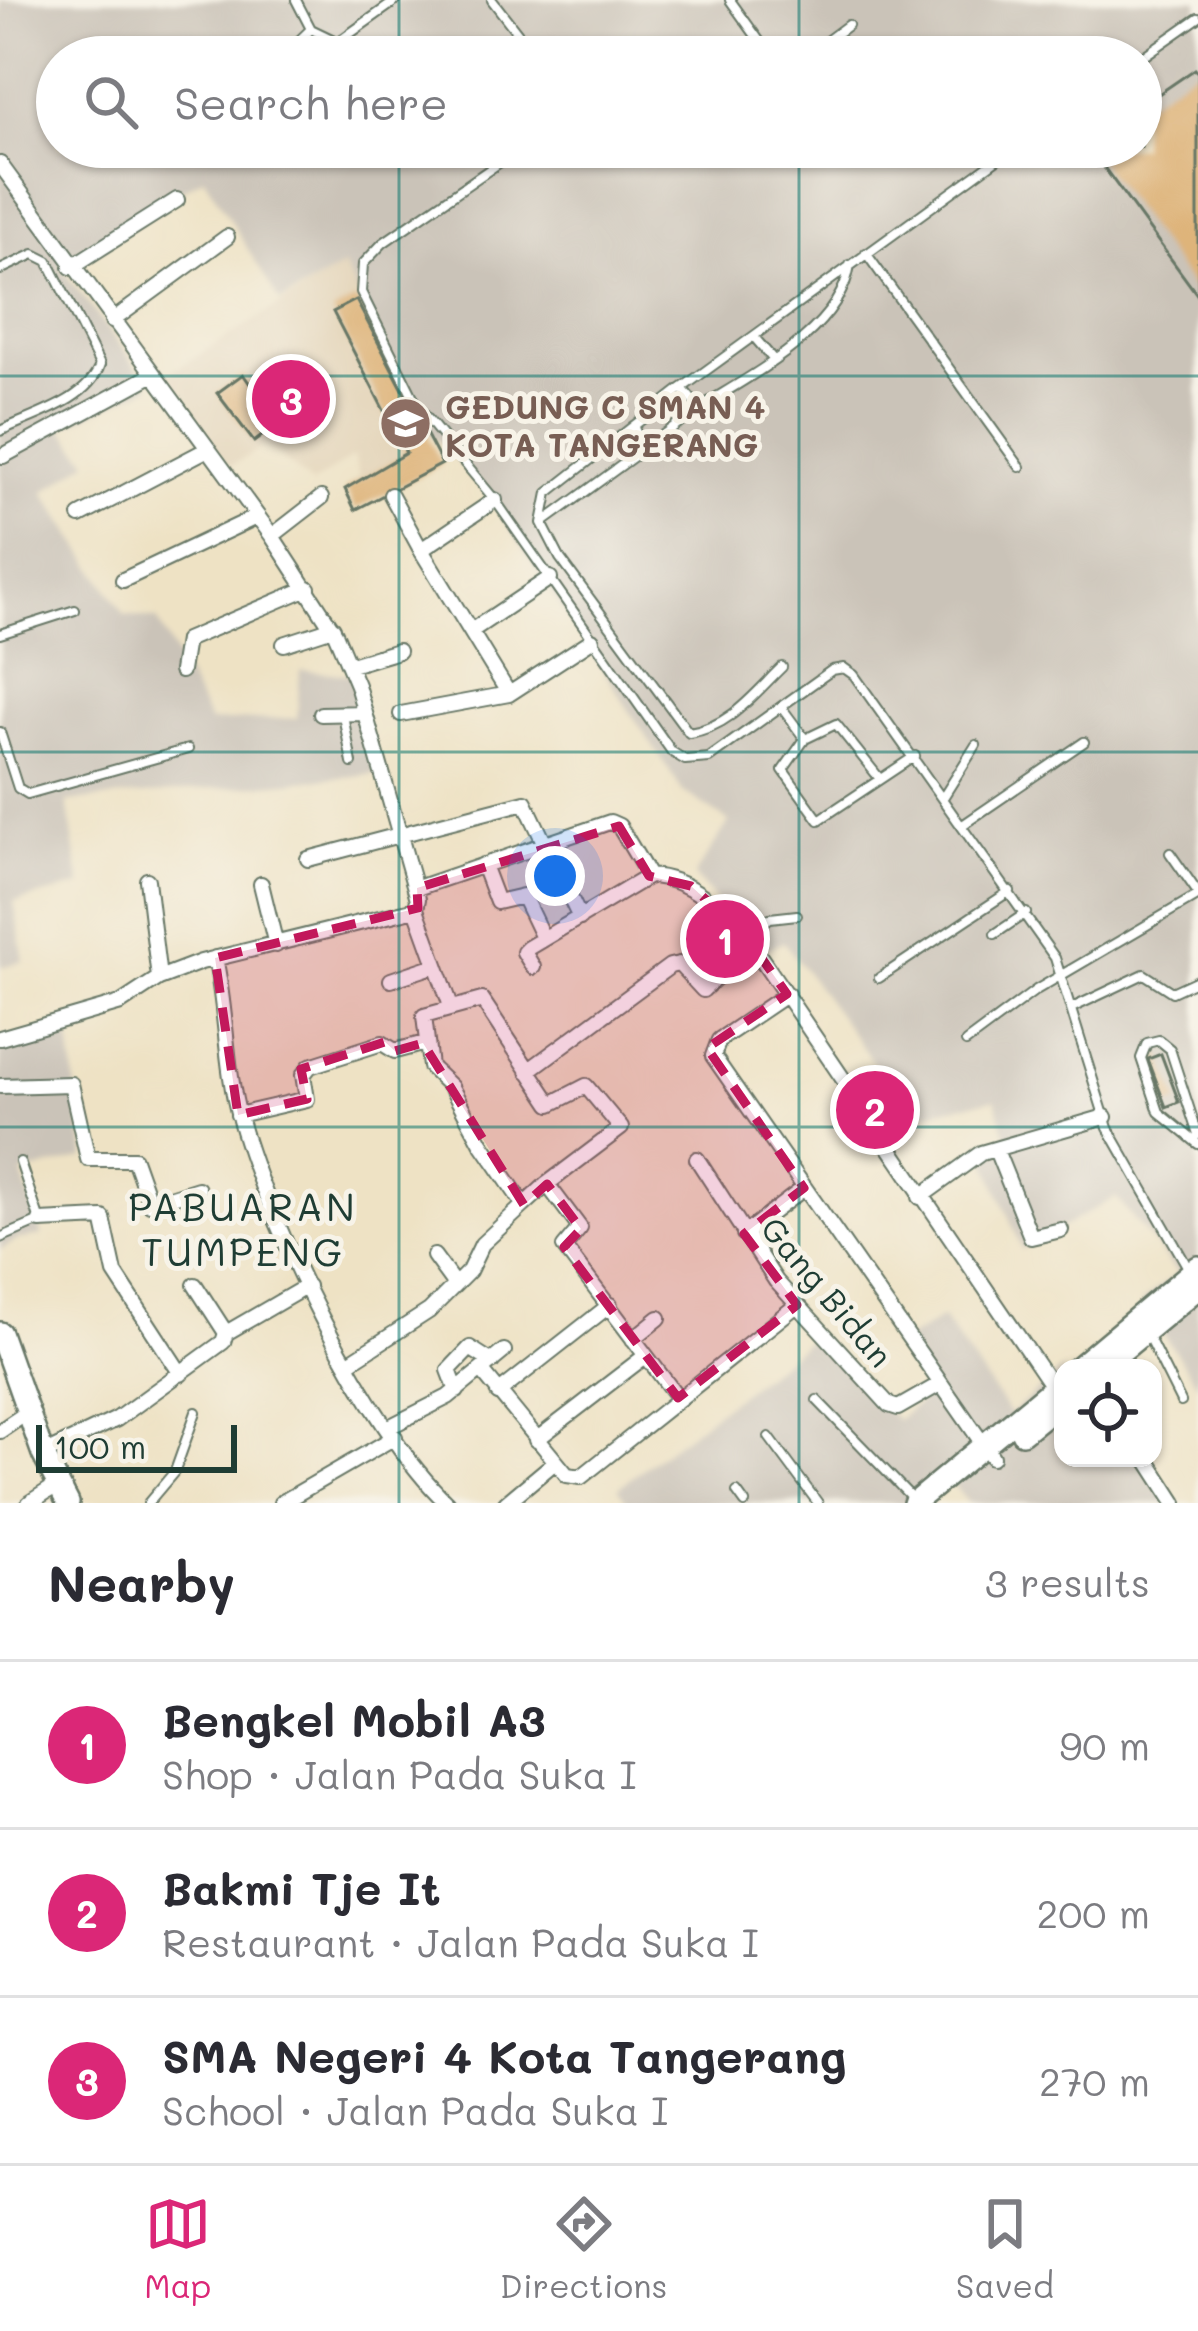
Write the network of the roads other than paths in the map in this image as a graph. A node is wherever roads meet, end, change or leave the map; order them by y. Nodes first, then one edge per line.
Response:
1 (296, 0) edge
2 (397, 0) edge
3 (492, 0) edge
4 (730, 0) edge
5 (1198, 18) edge
6 (848, 26) dead end
7 (310, 28) junction
8 (302, 36) edge
9 (326, 36) edge
10 (346, 36) edge
11 (520, 36) edge
12 (757, 36) edge
13 (834, 36) edge
14 (1162, 43) edge
15 (0, 164) edge
16 (492, 168) edge
17 (985, 168) edge
18 (177, 200) dead end
19 (227, 237) dead end
20 (866, 253) junction
21 (850, 264) junction
22 (71, 267) junction
23 (0, 270) edge
24 (112, 321) junction
25 (754, 336) junction
26 (772, 358) junction
27 (152, 375) junction
28 (682, 388) junction
29 (699, 408) junction
30 (633, 426) junction
31 (0, 431) edge
32 (644, 449) junction
33 (206, 450) junction
34 (3, 456) edge
35 (1020, 467) dead end
36 (392, 496) dead end
37 (321, 498) dead end
38 (495, 500) junction
39 (80, 516) dead end
40 (256, 518) junction
41 (542, 523) junction
42 (272, 536) junction
43 (422, 550) junction
44 (550, 578) junction
45 (123, 580) dead end
46 (308, 588) junction
47 (75, 610) dead end
48 (333, 628) junction
49 (471, 631) junction
50 (0, 634) edge
51 (592, 640) junction
52 (284, 644) dead end
53 (398, 651) dead end
54 (352, 665) junction
55 (782, 667) dead end
56 (181, 671) dead end
57 (509, 694) junction
58 (781, 707) junction
59 (365, 713) junction
60 (401, 714) dead end
61 (322, 715) dead end
62 (343, 715) junction
63 (0, 732) edge
64 (805, 739) junction
65 (1084, 742) dead end
66 (976, 746) dead end
67 (188, 749) dead end
68 (915, 757) junction
69 (352, 763) dead end
70 (880, 779) junction
71 (944, 796) junction
72 (964, 824) junction
73 (399, 837) junction
74 (544, 844) junction
75 (1170, 853) dead end
76 (308, 859) dead end
77 (483, 865) junction
78 (649, 876) junction
79 (147, 880) dead end
80 (261, 884) dead end
81 (416, 888) junction
82 (1010, 891) junction
83 (1198, 894) edge
84 (416, 909) junction
85 (1026, 913) junction
86 (797, 915) dead end
87 (580, 918) junction
88 (995, 934) dead end
89 (543, 938) junction
90 (748, 940) junction
91 (275, 945) junction
92 (214, 958) junction
93 (433, 966) junction
94 (533, 967) dead end
95 (1064, 974) junction
96 (879, 978) dead end
97 (159, 979) junction
98 (391, 980) dead end
99 (1198, 980) edge
100 (787, 994) junction
101 (451, 1006) junction
102 (1074, 1007) junction
103 (0, 1038) edge
104 (966, 1042) dead end
105 (425, 1043) junction
106 (528, 1071) junction
107 (0, 1086) edge
108 (238, 1115) junction
109 (1105, 1118) junction
110 (1197, 1138) edge
111 (996, 1150) junction
112 (698, 1159) dead end
113 (20, 1162) dead end
114 (547, 1184) junction
115 (803, 1188) junction
116 (197, 1189) dead end
117 (920, 1197) junction
118 (524, 1205) junction
119 (40, 1220) junction
120 (1061, 1230) dead end
121 (744, 1234) junction
122 (0, 1238) edge
123 (434, 1256) dead end
124 (1196, 1278) edge
125 (195, 1285) dead end
126 (454, 1285) junction
127 (307, 1286) junction
128 (610, 1305) junction
129 (796, 1305) junction
130 (659, 1318) dead end
131 (1146, 1330) junction
132 (0, 1333) edge
133 (226, 1334) junction
134 (633, 1339) junction
135 (504, 1351) dead end
136 (644, 1357) junction
137 (1089, 1359) edge
138 (1112, 1359) edge
139 (350, 1362) junction
140 (487, 1367) junction
141 (7, 1369) edge
142 (181, 1374) junction
143 (1054, 1381) edge
144 (940, 1384) junction
145 (457, 1391) junction
146 (499, 1393) junction
147 (1054, 1394) edge
148 (678, 1398) junction
149 (817, 1400) dead end
150 (1181, 1402) dead end
151 (28, 1412) junction
152 (196, 1412) dead end
153 (0, 1431) edge
154 (391, 1432) junction
155 (769, 1437) dead end
156 (536, 1440) junction
157 (987, 1452) junction
158 (43, 1454) junction
159 (555, 1462) junction
160 (1152, 1467) edge
161 (737, 1492) dead end
162 (63, 1494) edge
163 (285, 1502) edge
164 (915, 1502) edge
165 (28, 1503) edge
166 (148, 1503) edge
167 (447, 1503) edge
168 (506, 1503) edge
169 (745, 1503) edge
170 (818, 1503) edge
171 (935, 1503) edge
172 (1175, 1503) edge

1 - 7 lane
2 - 10 lane
3 - 11 lane
4 - 12 lane
5 - 14 lane
6 - 13 lane
7 - 8 lane
7 - 9 lane
15 - 22 street
16 - 38 lane
17 - 20 lane
18 - 22 street
19 - 24 street
20 - 21 lane
20 - 35 lane
21 - 25 lane
21 - 26 lane
22 - 24 street
23 - 31 lane
24 - 27 street
25 - 26 lane
25 - 28 lane
26 - 29 lane
27 - 33 street
27 - 34 street
28 - 29 lane
28 - 30 lane
29 - 32 lane
30 - 32 lane
30 - 41 lane
32 - 41 lane
33 - 39 street
33 - 40 street
36 - 43 street
37 - 42 street
38 - 43 street
38 - 44 lane
40 - 42 street
40 - 45 street
41 - 55 lane
42 - 46 street
43 - 49 street
44 - 49 street
44 - 51 lane
46 - 48 street
46 - 56 street
47 - 50 lane
48 - 52 street
48 - 54 street
49 - 57 street
51 - 57 street
51 - 58 lane
53 - 54 street
54 - 59 street
57 - 60 street
58 - 64 lane
58 - 68 lane
59 - 62 street
59 - 73 street
61 - 62 street
62 - 69 lane
63 - 67 lane
64 - 70 lane
64 - 70 lane
65 - 72 lane
66 - 71 lane
68 - 70 lane
68 - 71 lane
71 - 72 lane
72 - 82 lane
73 - 74 street
73 - 76 street
73 - 81 street
74 - 77 street
74 - 78 street
74 - 87 street
75 - 83 lane
77 - 81 street
77 - 89 street
78 - 87 street
78 - 90 street
79 - 97 street
80 - 91 street
81 - 84 street
82 - 85 lane
82 - 96 lane
83 - 95 lane
84 - 91 street
84 - 93 street
85 - 88 lane
85 - 95 lane
86 - 90 lane
87 - 89 street
89 - 94 street
90 - 100 street
90 - 106 street
91 - 92 street
92 - 97 street
92 - 108 street
93 - 98 street
93 - 101 street
95 - 102 lane
95 - 104 lane
97 - 103 street
99 - 102 lane
100 - 115 street
100 - 117 street
101 - 105 street
101 - 106 street
102 - 109 lane
105 - 108 street
105 - 118 street
106 - 114 street
107 - 116 street
108 - 127 street
109 - 111 street
109 - 124 lane
110 - 110 lane
111 - 117 street
111 - 120 street
112 - 121 street, Gang Bidan
113 - 119 lane
114 - 118 street
114 - 128 street
115 - 121 street
115 - 144 street
117 - 143 street
118 - 126 street
119 - 122 lane
119 - 142 street
121 - 129 street, Gang Bidan
123 - 126 street
124 - 131 main road
124 - 137 main road
125 - 133 street
126 - 139 street
127 - 133 street
127 - 139 street
128 - 134 street
128 - 146 street
129 - 144 street, Gang Bidan
129 - 148 street
130 - 134 street
131 - 138 main road
131 - 150 lane
132 - 141 main road
133 - 142 street
134 - 136 street
135 - 140 street
136 - 148 street
136 - 156 street
139 - 154 street
140 - 145 street
140 - 145 street
140 - 146 street
141 - 151 main road
142 - 158 street
144 - 157 street
145 - 154 street
146 - 156 street
147 - 157 main road
148 - 159 street
149 - 164 lane
151 - 153 street
151 - 158 main road
152 - 166 lane
154 - 163 street
154 - 167 street
155 - 170 lane
156 - 159 street
157 - 164 main road
157 - 171 main road
158 - 162 main road
159 - 168 street
160 - 172 street
161 - 169 lane
162 - 165 street

